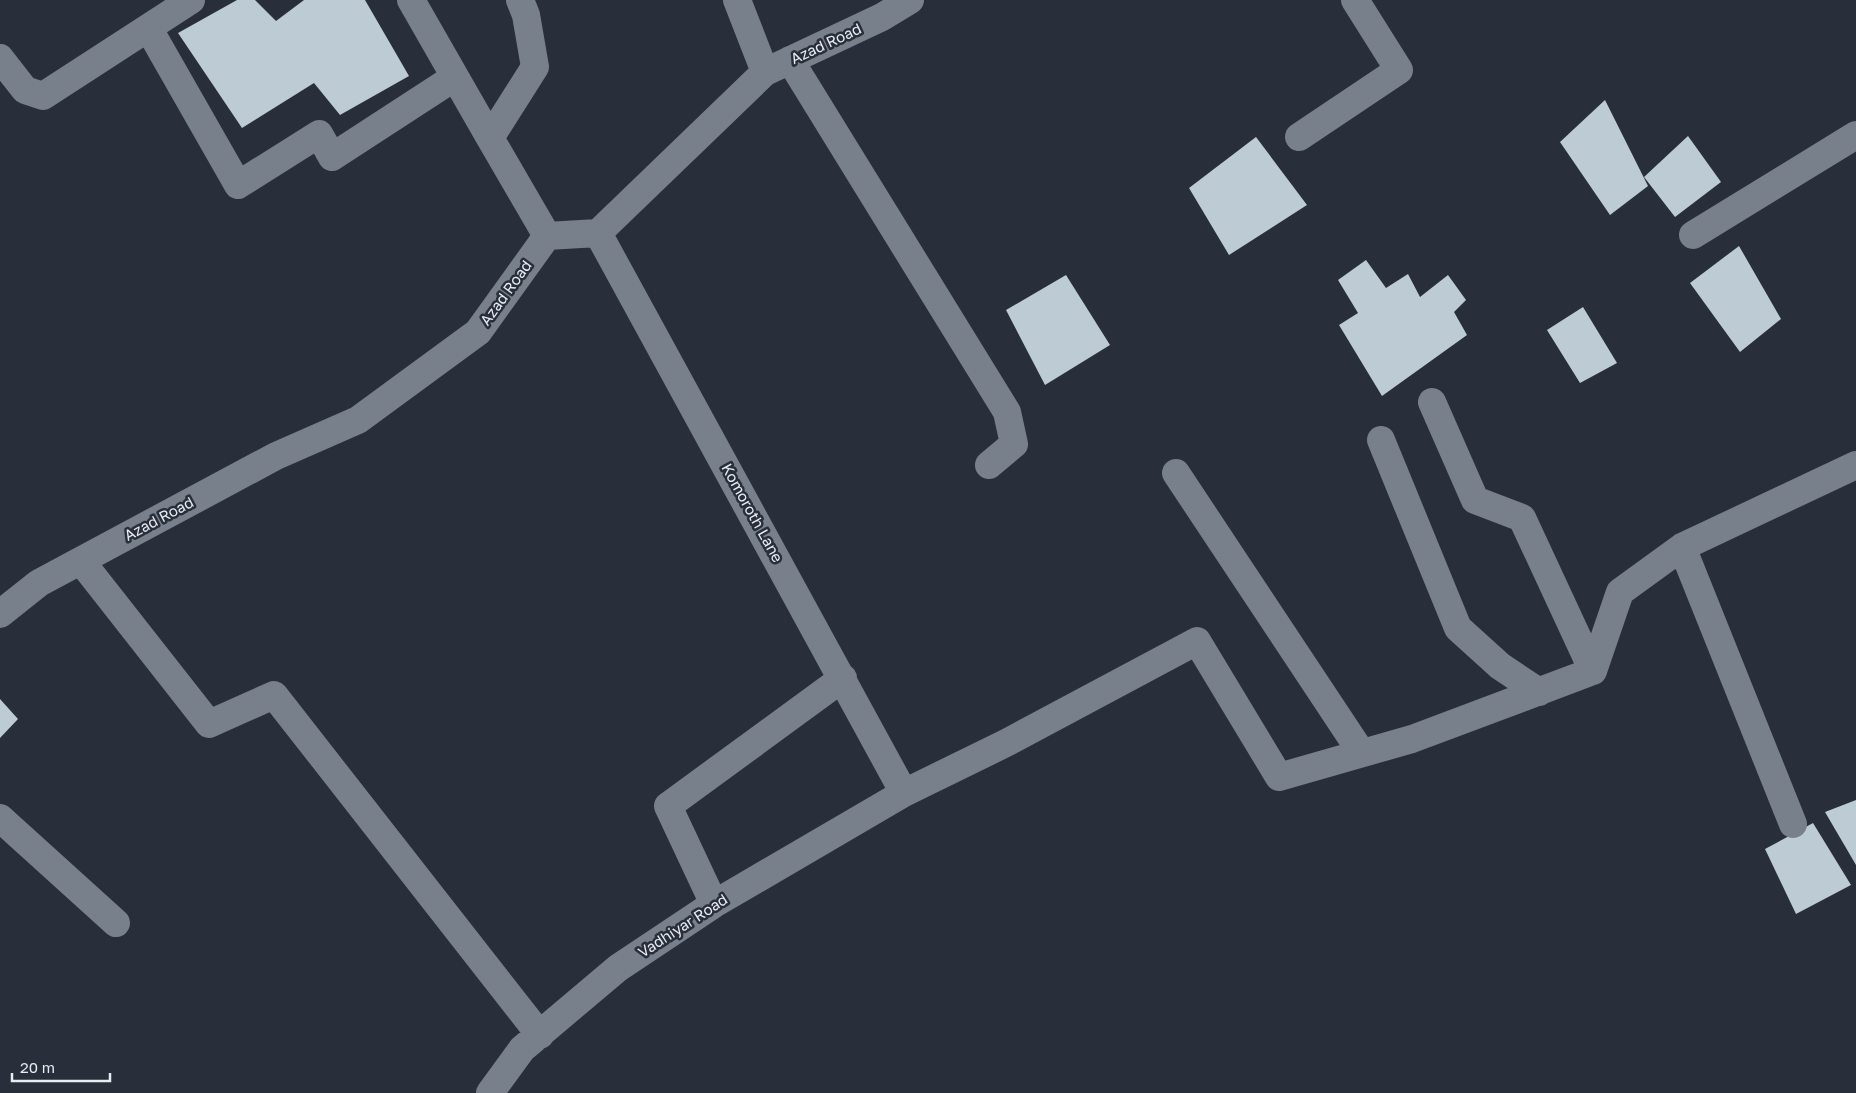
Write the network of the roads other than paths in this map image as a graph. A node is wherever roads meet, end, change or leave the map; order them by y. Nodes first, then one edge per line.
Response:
1 (191, 0) edge
2 (411, 0) edge
3 (520, 0) edge
4 (737, 0) edge
5 (910, 0) edge
6 (1355, 0) edge
7 (149, 29) junction
8 (0, 58) edge
9 (790, 60) junction
10 (765, 72) junction
11 (455, 77) junction
12 (1856, 135) edge
13 (1299, 137) dead end
14 (490, 138) junction
15 (598, 233) junction
16 (1693, 235) dead end
17 (547, 236) junction
18 (1432, 402) dead end
19 (1381, 440) dead end
20 (1856, 465) edge
21 (989, 466) dead end
22 (1176, 473) dead end
23 (1682, 547) junction
24 (82, 561) junction
25 (0, 614) edge
26 (1593, 671) junction
27 (843, 678) junction
28 (1539, 692) junction
29 (1361, 752) junction
30 (904, 793) junction
31 (0, 818) edge
32 (1793, 824) dead end
33 (714, 904) junction
34 (116, 923) dead end
35 (540, 1035) junction
36 (490, 1093) edge

1 - 7 street
2 - 11 street
3 - 14 street
4 - 10 street
5 - 9 street, Azad Road
6 - 13 street
7 - 8 street
7 - 11 street
9 - 10 street, Azad Road
9 - 21 street
10 - 15 street, Azad Road
11 - 14 street
12 - 16 street
14 - 17 street
15 - 17 street
15 - 27 street, Komoroth Lane
17 - 24 street, Azad Road
18 - 26 street
19 - 28 street
20 - 23 street
22 - 29 street
23 - 26 street
23 - 32 street
24 - 25 street, Azad Road
24 - 35 street
26 - 28 street
27 - 30 street, Komoroth Lane
27 - 33 street
28 - 29 street
29 - 30 street, Vadhiyar Road
30 - 33 street, Vadhiyar Road
31 - 34 street
33 - 35 street, Vadhiyar Road
35 - 36 street, Vadhiyar Road

